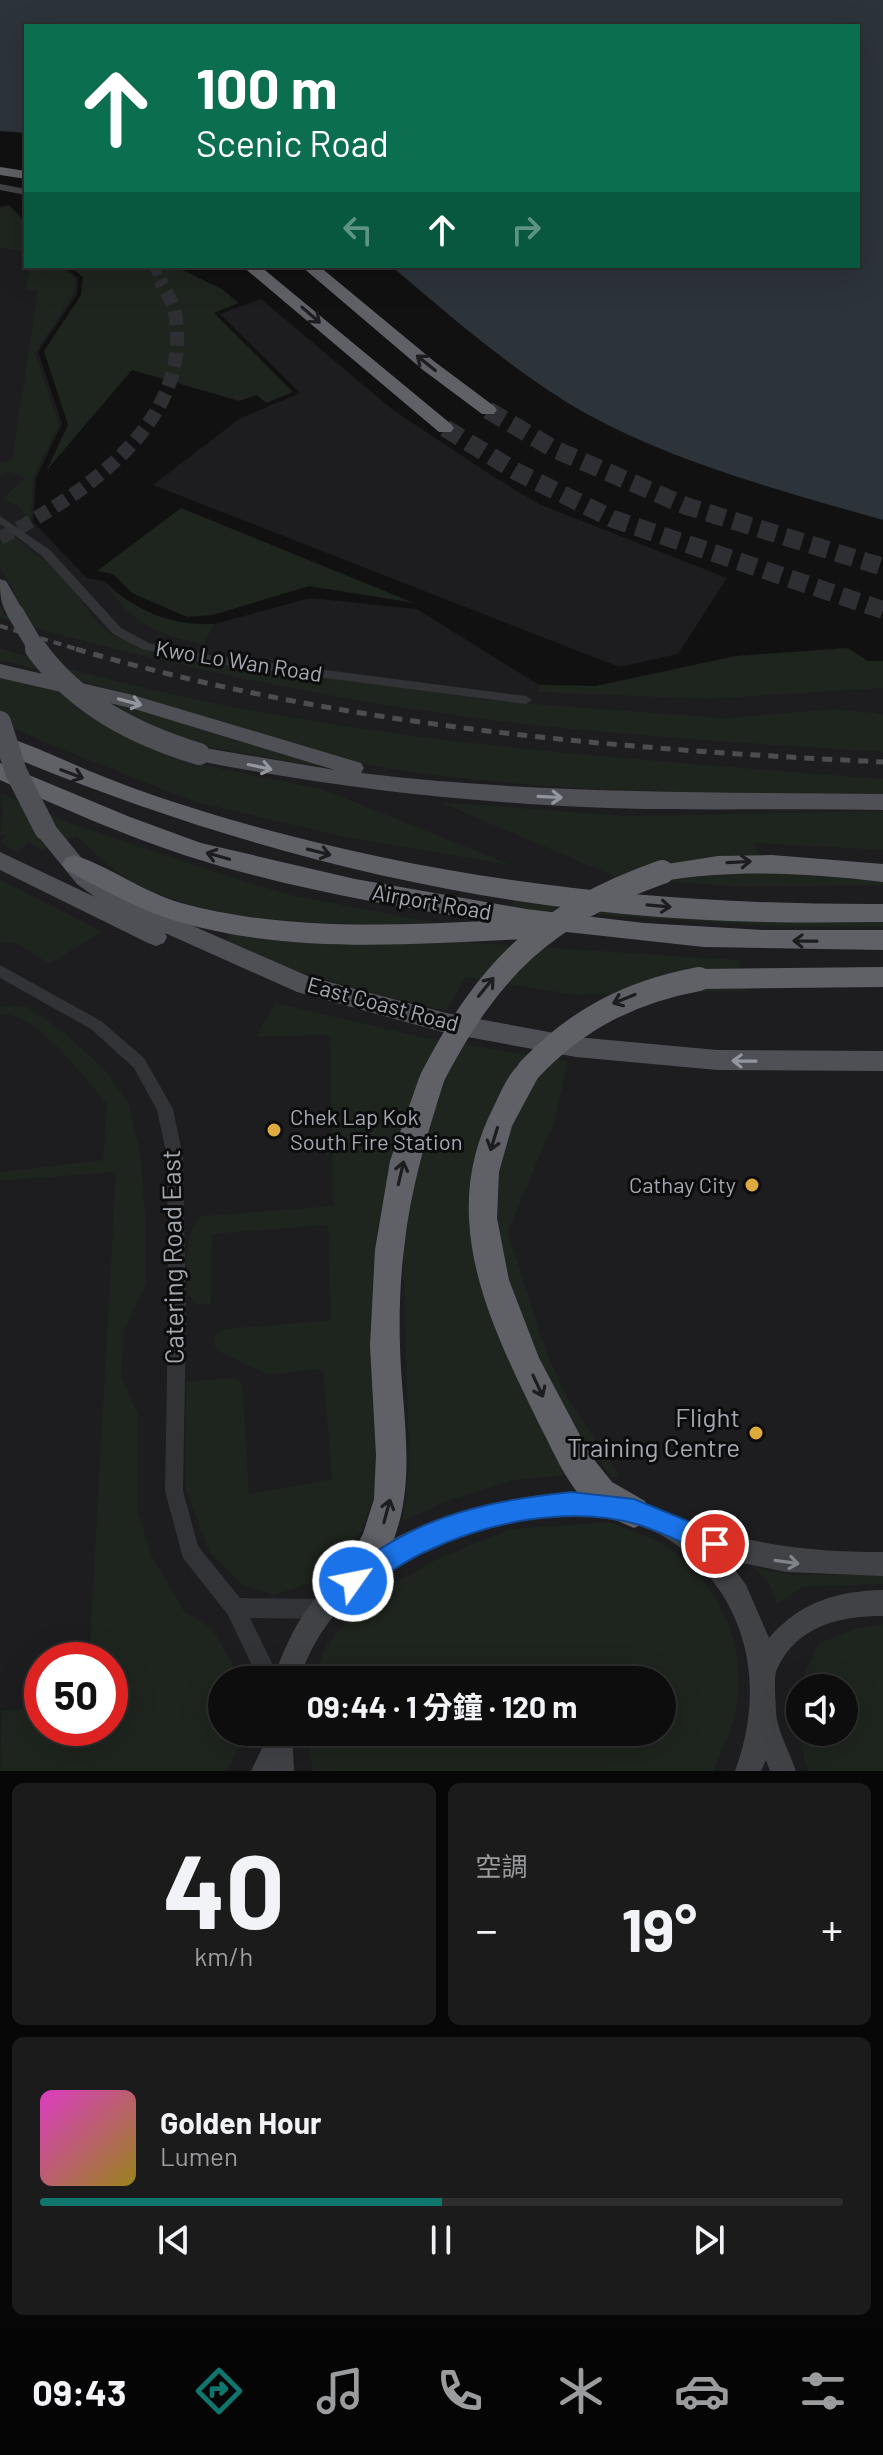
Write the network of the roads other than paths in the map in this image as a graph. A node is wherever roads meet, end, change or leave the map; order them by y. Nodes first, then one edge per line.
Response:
1 (0, 157) edge
2 (24, 160) edge
3 (0, 171) edge
4 (24, 175) edge
5 (0, 187) edge
6 (24, 192) edge
7 (252, 268) edge
8 (311, 268) edge
9 (488, 410) tunnel mouth
10 (445, 428) tunnel mouth
11 (0, 519) edge
12 (0, 585) edge
13 (0, 671) edge
14 (526, 700) dead end
15 (0, 722) edge
16 (0, 743) edge
17 (0, 771) edge
18 (473, 792) junction
19 (883, 802) edge
20 (3, 852) edge
21 (74, 864) junction
22 (883, 873) edge
23 (91, 885) junction
24 (883, 913) edge
25 (574, 926) junction
26 (883, 940) edge
27 (0, 971) edge
28 (883, 977) edge
29 (305, 985) junction
30 (883, 1061) edge
31 (647, 1517) junction
32 (883, 1564) edge
33 (353, 1581) junction
34 (883, 1603) edge
35 (235, 1608) junction
36 (323, 1609) junction
37 (263, 1666) edge
38 (291, 1666) edge
39 (763, 1667) junction
40 (764, 1717) junction
41 (280, 1749) edge
42 (264, 1771) edge
43 (748, 1771) edge
44 (783, 1771) edge

1 - 2 highway
3 - 4 highway
5 - 6 main road
7 -> 10 highway
9 -> 8 highway
11 - 14 street, Kwo Lo Wan Road
12 -> 18 main road, bridge
13 -> 18 main road
15 - 21 main road, East Coast Road, bridge
16 -> 24 highway, Airport Road
25 -> 17 highway, Airport Road
18 -> 19 main road
20 - 23 main road
20 - 29 main road
21 - 23 main road, East Coast Road
21 - 25 highway
33 -> 22 highway, bridge
23 - 29 main road, East Coast Road
26 -> 25 highway, Airport Road
27 - 35 street, Catering Road East
28 -> 31 highway, bridge
30 -> 29 main road, East Coast Road
31 -> 32 main road
31 - 33 main road
31 - 39 main road
33 - 36 main road
34 - 39 main road
35 - 36 street
35 - 37 street, Catering Road East
36 - 38 main road
39 - 40 main road
40 - 43 main road
40 - 44 main road
41 - 42 main road

